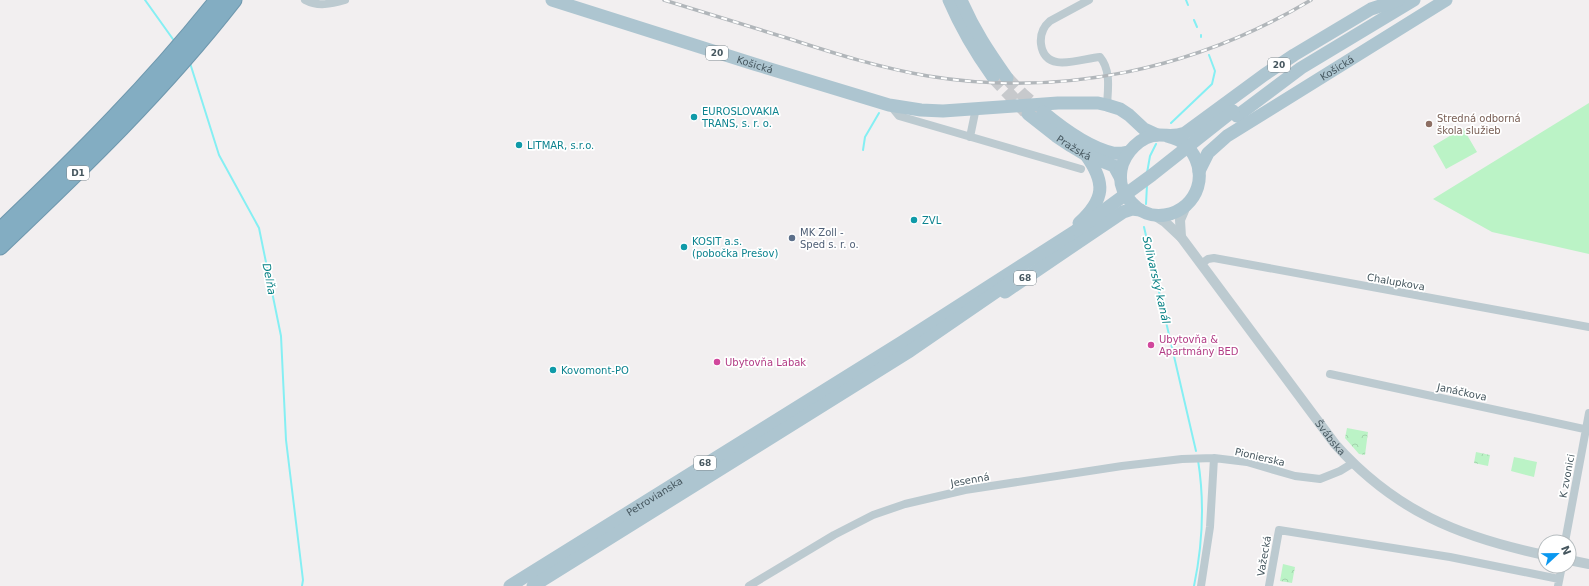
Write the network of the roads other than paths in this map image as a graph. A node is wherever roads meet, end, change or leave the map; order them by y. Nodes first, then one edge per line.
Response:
1 (217, 0) edge
2 (234, 0) edge
3 (305, 0) edge
4 (345, 0) edge
5 (552, 0) edge
6 (949, 0) edge
7 (961, 0) edge
8 (1089, 0) edge
9 (1398, 0) edge
10 (1414, 0) edge
11 (1446, 0) edge
12 (993, 77) tunnel mouth
13 (1007, 78) tunnel mouth
14 (889, 104) junction
15 (1107, 105) junction
16 (976, 108) junction
17 (1043, 112) tunnel mouth
18 (1235, 113) junction
19 (1028, 114) tunnel mouth
20 (1133, 119) junction
21 (1162, 136) junction
22 (1227, 136) junction
23 (970, 137) junction
24 (1186, 145) junction
25 (1130, 150) junction
26 (1086, 155) junction
27 (1081, 169) dead end
28 (1199, 171) junction
29 (1120, 180) junction
30 (1186, 206) junction
31 (1140, 210) junction
32 (1154, 215) junction
33 (1108, 223) junction
34 (1079, 229) junction
35 (0, 230) edge
36 (1181, 237) junction
37 (0, 247) edge
38 (1201, 264) junction
39 (1589, 327) edge
40 (906, 346) junction
41 (1330, 374) dead end
42 (1589, 414) edge
43 (1587, 429) edge
44 (1214, 458) junction
45 (1353, 463) junction
46 (1567, 534) edge
47 (1537, 553) edge
48 (1577, 562) edge
49 (1589, 564) edge
50 (1558, 582) edge
51 (510, 586) edge
52 (533, 586) edge
53 (748, 586) edge
54 (1201, 586) edge
55 (1269, 586) edge

1 - 35 highway, D1
2 - 37 highway, D1
3 - 4 street
5 - 14 main road, Košická / 20
6 - 12 main road
7 - 13 main road
8 - 15 street
9 - 18 main road
9 - 21 main road, 20
10 - 18 main road
11 - 22 main road, Košická
14 - 16 main road, Košická / 20
14 - 23 street, Košická
15 - 16 main road, Košická / 20
15 - 20 main road, Košická / 20
16 - 23 street
17 - 25 main road, Pražská
18 - 34 main road
19 - 26 main road, Pražská / 68
20 - 21 main road, Košická / 20
20 - 25 main road
21 - 24 main road
21 - 25 main road
22 - 24 main road, Košická
22 - 28 main road, Košická
23 - 27 street, Košická
24 - 28 main road
25 - 29 main road
26 - 29 main road, Pražská / 68
26 - 34 main road, 68
28 - 30 main road
29 - 31 main road, 68
29 - 34 main road
30 - 32 main road, 68
30 - 36 street
31 - 32 main road, 68
31 - 33 main road, 68
32 - 36 street, Švábska
33 - 36 street
33 - 40 main road, 68
34 - 40 main road
36 - 38 street, Švábska
38 - 39 street, Chalupkova
38 - 45 street, Švábska
40 - 51 main road, Petrovianska / 68
40 - 52 main road, Petrovianska / 68
41 - 43 street, Janáčkova
42 - 43 street, K zvonici
43 - 46 street, K zvonici
44 - 45 street, Pionierska
44 - 53 street, Jesenná
44 - 54 street
45 - 47 street, Švábska
48 - 49 street
50 - 55 street, Važecká

